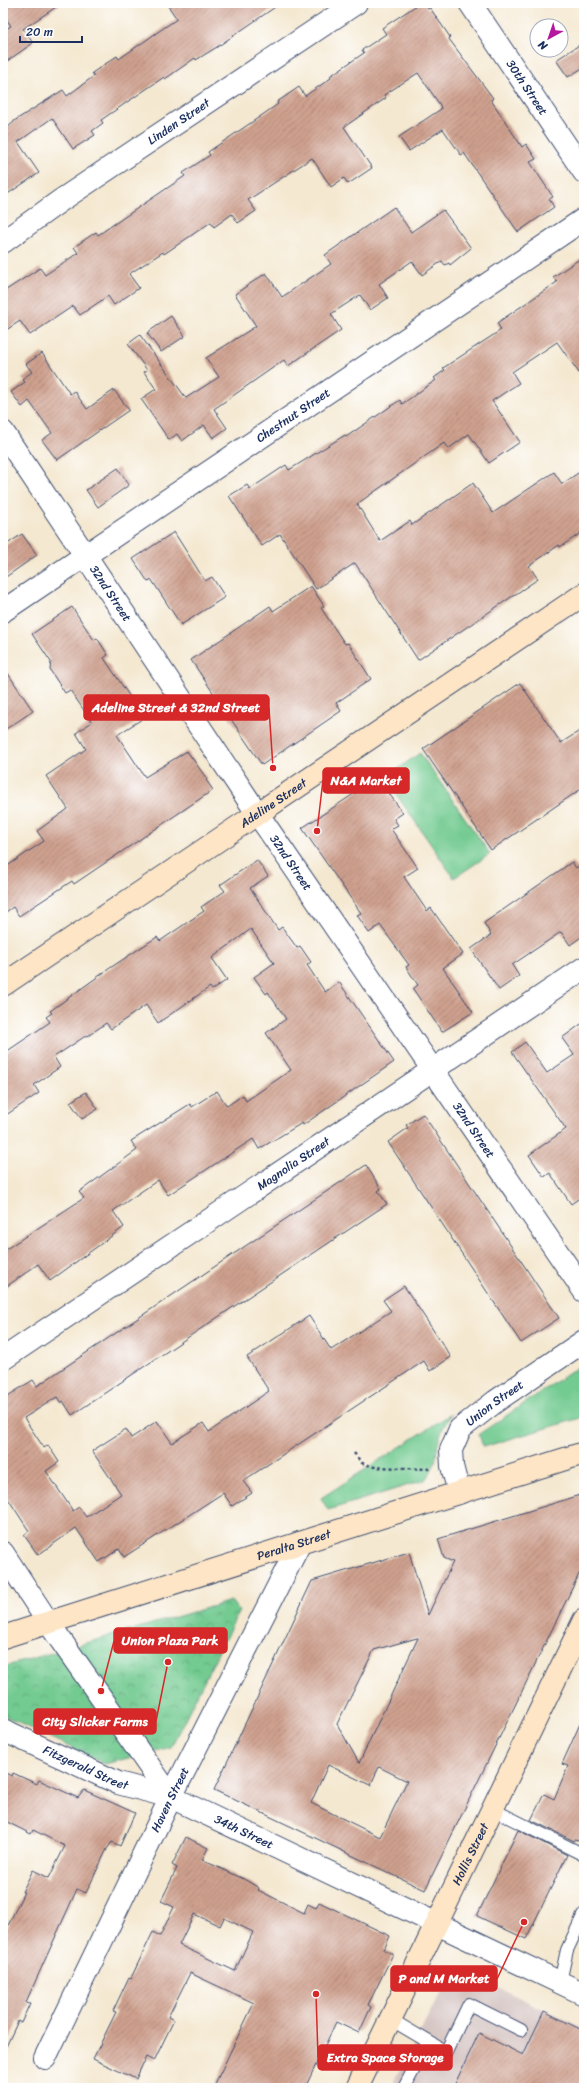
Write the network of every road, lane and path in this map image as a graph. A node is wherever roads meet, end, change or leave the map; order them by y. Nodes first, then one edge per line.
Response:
1 (356, 3) edge
2 (470, 3) edge
3 (584, 172) edge
4 (584, 219) edge
5 (3, 242) edge
6 (3, 432) edge
7 (86, 555) junction
8 (584, 594) edge
9 (3, 612) edge
10 (257, 813) junction
11 (584, 968) edge
12 (3, 985) edge
13 (434, 1069) junction
14 (584, 1291) edge
15 (584, 1341) edge
16 (3, 1359) edge
17 (354, 1452) dead end
18 (584, 1453) edge
19 (431, 1469) dead end
20 (459, 1493) junction
21 (300, 1544) junction
22 (3, 1554) edge
23 (584, 1620) edge
24 (48, 1622) junction
25 (3, 1637) edge
26 (3, 1730) edge
27 (171, 1797) junction
28 (492, 1809) junction
29 (584, 1854) edge
30 (584, 1914) edge
31 (436, 1922) junction
32 (560, 1982) junction
33 (584, 1994) edge
34 (390, 2019) junction
35 (521, 2030) dead end
36 (428, 2042) junction
37 (45, 2058) dead end
38 (357, 2088) edge
39 (404, 2088) edge

1 - 5 street, Linden Street
2 - 3 street, 30th Street
4 - 7 street, Chestnut Street
6 - 7 street, 32nd Street
7 - 9 street, Chestnut Street
7 - 10 street, 32nd Street
8 - 10 street, Adeline Street
10 - 12 street, Adeline Street
10 - 13 street, 32nd Street
11 - 13 street, Magnolia Street
13 - 14 street, 32nd Street
13 - 16 street, Magnolia Street
15 - 20 street, Union Street
17 - 19 path
18 - 20 street, Peralta Street
20 - 21 street, Peralta Street
21 - 24 street, Peralta Street
21 - 27 street, Haven Street
22 - 24 street, 34th Street
23 - 28 street, Hollis Street
24 - 25 street, Peralta Street
24 - 27 street, 34th Street
26 - 27 street, Fitzgerald Street
27 - 31 street, 34th Street
27 - 37 street, Haven Street
28 - 29 lane
28 - 31 street, Hollis Street
30 - 32 lane
31 - 32 street, 34th Street
31 - 34 street, Hollis Street
32 - 33 street, 34th Street
34 - 36 lane
34 - 38 street, Hollis Street
35 - 36 lane
36 - 39 lane

